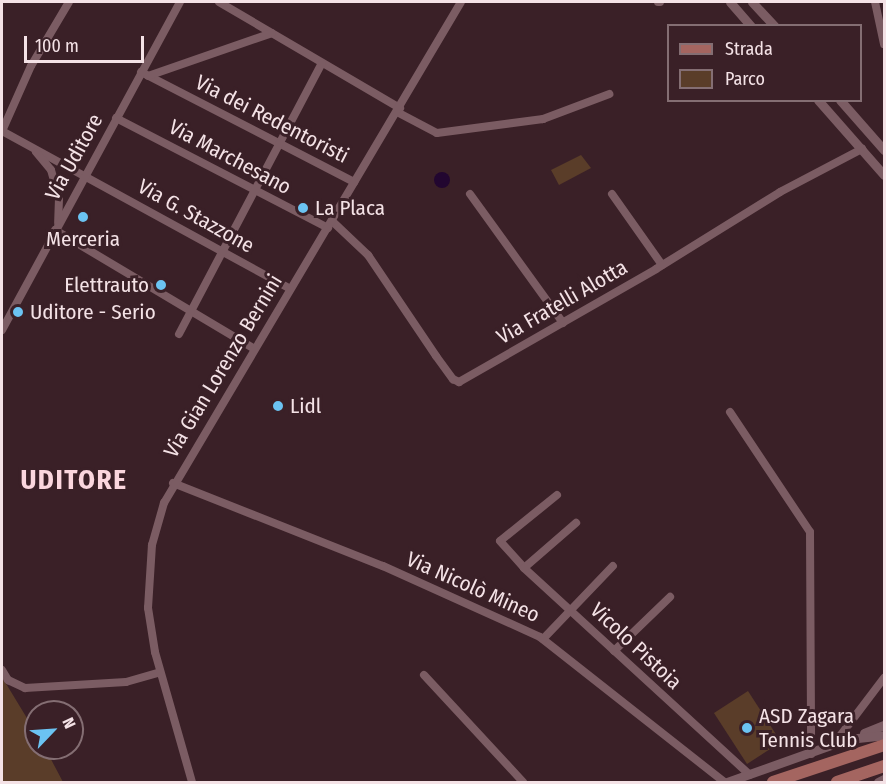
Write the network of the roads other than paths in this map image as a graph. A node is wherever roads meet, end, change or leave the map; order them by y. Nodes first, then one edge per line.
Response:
1 (69, 2) edge
2 (180, 2) edge
3 (219, 2) edge
4 (461, 2) edge
5 (730, 2) edge
6 (752, 2) edge
7 (875, 2) edge
8 (749, 24) edge
9 (772, 24) edge
10 (272, 33) junction
11 (885, 44) edge
12 (322, 63) junction
13 (145, 74) junction
14 (609, 94) dead end
15 (820, 102) edge
16 (842, 102) edge
17 (398, 110) junction
18 (116, 118) junction
19 (2, 131) edge
20 (280, 144) junction
21 (33, 148) junction
22 (862, 149) junction
23 (885, 150) edge
24 (885, 175) edge
25 (84, 176) junction
26 (354, 182) junction
27 (255, 190) junction
28 (470, 194) dead end
29 (612, 194) dead end
30 (330, 225) junction
31 (56, 228) junction
32 (223, 251) junction
33 (662, 265) junction
34 (290, 289) junction
35 (191, 311) junction
36 (563, 323) junction
37 (2, 329) edge
38 (179, 334) dead end
39 (253, 348) junction
40 (730, 412) dead end
41 (173, 483) junction
42 (557, 495) dead end
43 (576, 523) dead end
44 (613, 566) dead end
45 (524, 568) junction
46 (670, 597) dead end
47 (569, 609) junction
48 (543, 639) junction
49 (614, 651) junction
50 (2, 670) edge
51 (160, 672) junction
52 (424, 675) dead end
53 (885, 678) edge
54 (885, 725) edge
55 (885, 735) edge
56 (848, 739) junction
57 (834, 744) junction
58 (885, 745) edge
59 (811, 754) junction
60 (885, 766) edge
61 (750, 775) junction
62 (885, 779) edge
63 (192, 783) edge
64 (524, 783) edge
65 (726, 783) edge
66 (773, 783) edge
67 (837, 783) edge
68 (878, 783) edge

1 - 19 street
2 - 13 street, Via Uditore
3 - 10 street
4 - 17 street, Via Gian Lorenzo Bernini
5 - 8 street
6 - 9 street
7 - 11 street
10 - 12 street
10 - 13 street
12 - 17 street
12 - 20 street
13 - 18 street, Via Uditore
13 - 20 street, Via dei Redentoristi
14 - 17 street
15 - 22 street
16 - 23 street
17 - 26 street, Via Gian Lorenzo Bernini
18 - 25 street, Via Uditore
18 - 27 street, Via Marchesano
19 - 21 street, Via G. Stazzone
20 - 26 street, Via dei Redentoristi
20 - 27 street
21 - 25 street, Via G. Stazzone
21 - 31 street
22 - 24 street
22 - 33 street, Via Fratelli Alotta
25 - 31 street, Via Uditore
25 - 32 street, Via G. Stazzone
26 - 30 street, Via Gian Lorenzo Bernini
27 - 30 street, Via Marchesano
27 - 32 street
28 - 36 street
29 - 33 street
30 - 34 street, Via Gian Lorenzo Bernini
30 - 36 street, Via Fratelli Alotta
31 - 35 street
31 - 37 street, Via Uditore
32 - 34 street, Via G. Stazzone
32 - 35 street
33 - 36 street, Via Fratelli Alotta
34 - 39 street, Via Gian Lorenzo Bernini
35 - 38 street
35 - 39 street
39 - 41 street, Via Gian Lorenzo Bernini
40 - 59 street
41 - 48 street, Via Nicolò Mineo
41 - 51 street, Via Gian Lorenzo Bernini
42 - 45 street, Vicolo Pistoia
43 - 45 street
44 - 47 street
45 - 47 street, Vicolo Pistoia
46 - 49 street
47 - 48 street
47 - 49 street, Vicolo Pistoia
48 - 65 street, Via Nicolò Mineo
49 - 61 street, Vicolo Pistoia
50 - 51 street
51 - 63 street, Via Gian Lorenzo Bernini
52 - 64 street
53 - 57 street
54 - 56 street
55 - 56 street
56 - 57 street
57 - 59 street
58 - 66 main road
59 - 61 street
60 - 67 main road
61 - 65 street
62 - 68 street

